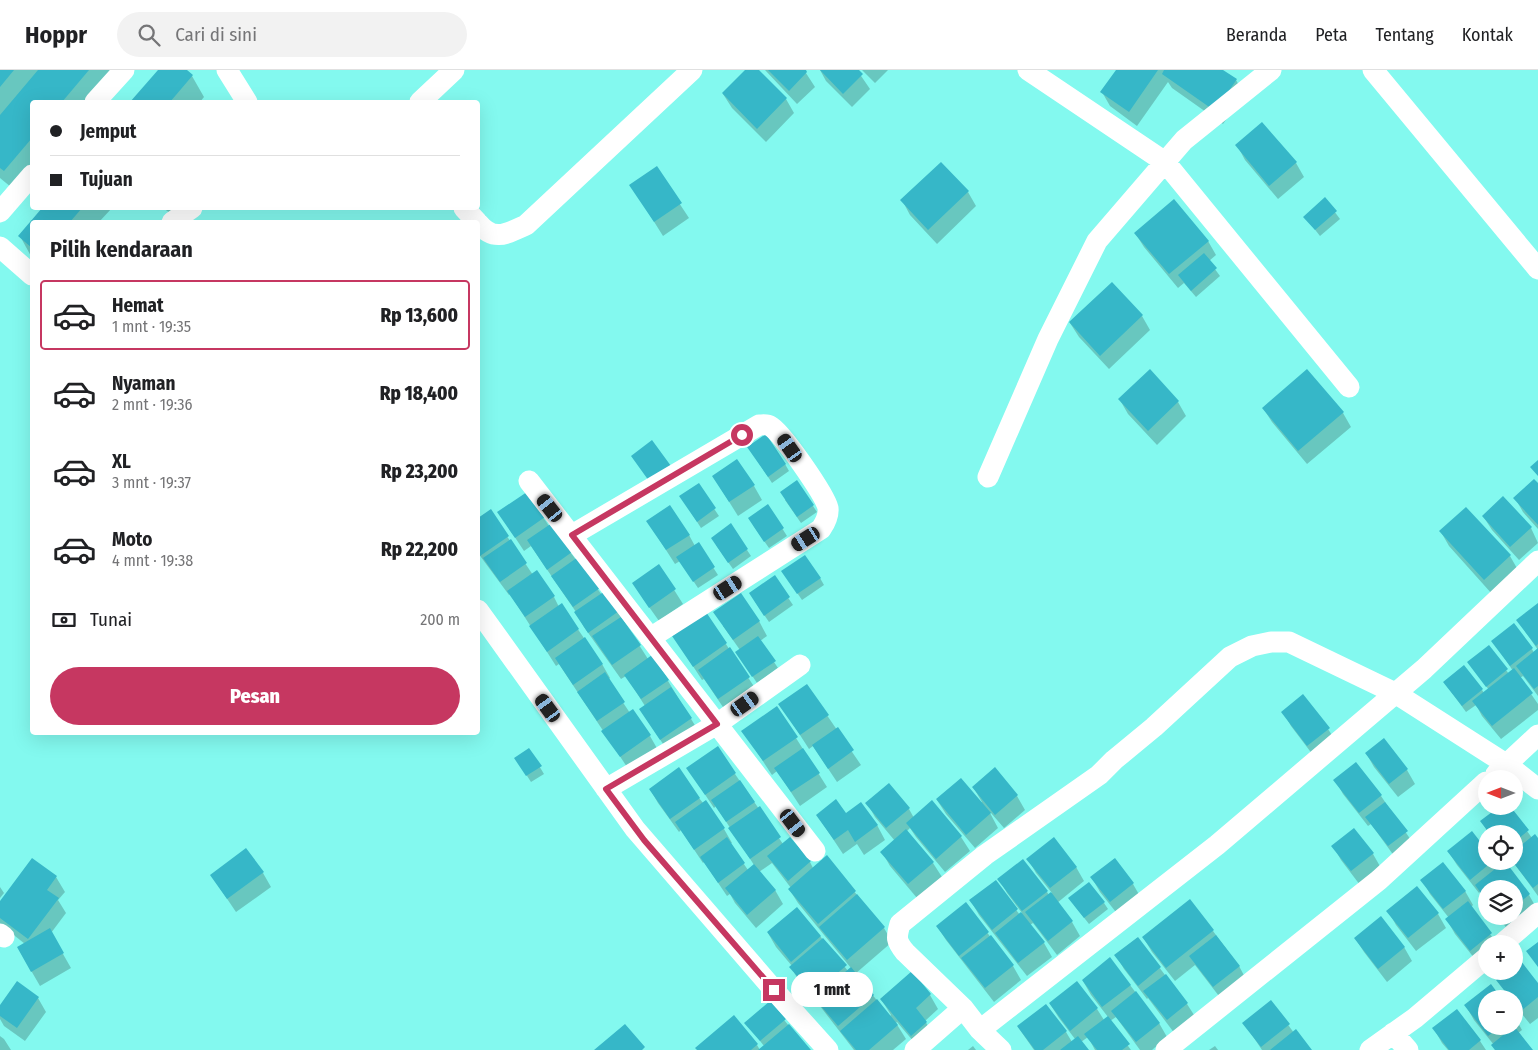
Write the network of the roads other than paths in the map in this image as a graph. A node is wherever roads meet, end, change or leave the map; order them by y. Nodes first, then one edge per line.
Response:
1 (124, 70) edge
2 (227, 70) edge
3 (454, 70) edge
4 (692, 70) edge
5 (1028, 70) edge
6 (1271, 70) edge
7 (1372, 70) edge
8 (97, 100) edge
9 (246, 100) edge
10 (422, 100) edge
11 (1165, 162) junction
12 (30, 177) edge
13 (1, 209) edge
14 (189, 210) edge
15 (466, 210) edge
16 (175, 220) edge
17 (474, 220) edge
18 (480, 226) edge
19 (0, 246) edge
20 (1538, 269) edge
21 (30, 273) edge
22 (1349, 387) dead end
23 (988, 478) dead end
24 (530, 481) dead end
25 (572, 535) junction
26 (1538, 561) edge
27 (480, 613) edge
28 (650, 638) junction
29 (800, 664) dead end
30 (1395, 693) junction
31 (717, 724) junction
32 (1538, 735) edge
33 (1506, 764) junction
34 (1500, 770) edge
35 (606, 789) junction
36 (1478, 789) edge
37 (1538, 789) edge
38 (815, 851) dead end
39 (1538, 913) edge
40 (1512, 935) edge
41 (1478, 965) edge
42 (963, 1008) junction
43 (980, 1030) junction
44 (1393, 1033) junction
45 (828, 1050) edge
46 (916, 1050) edge
47 (1002, 1050) edge
48 (1166, 1050) edge
49 (1370, 1050) edge
50 (1408, 1050) edge

1 - 8 street
2 - 9 street
3 - 10 street
4 - 18 street
5 - 11 street
6 - 11 street
7 - 20 street
11 - 22 street
11 - 23 street
12 - 13 street
14 - 16 street
15 - 17 street
19 - 21 street
24 - 25 street
25 - 28 street
25 - 28 street
26 - 30 street
27 - 35 street
28 - 31 street
29 - 31 street
30 - 33 street
30 - 42 street
30 - 43 street
31 - 35 street
31 - 38 street
32 - 33 street
33 - 34 street
33 - 37 street
35 - 45 street
36 - 48 street
39 - 40 street
41 - 44 street
42 - 43 street
42 - 46 street
43 - 47 street
44 - 49 street
44 - 50 street

